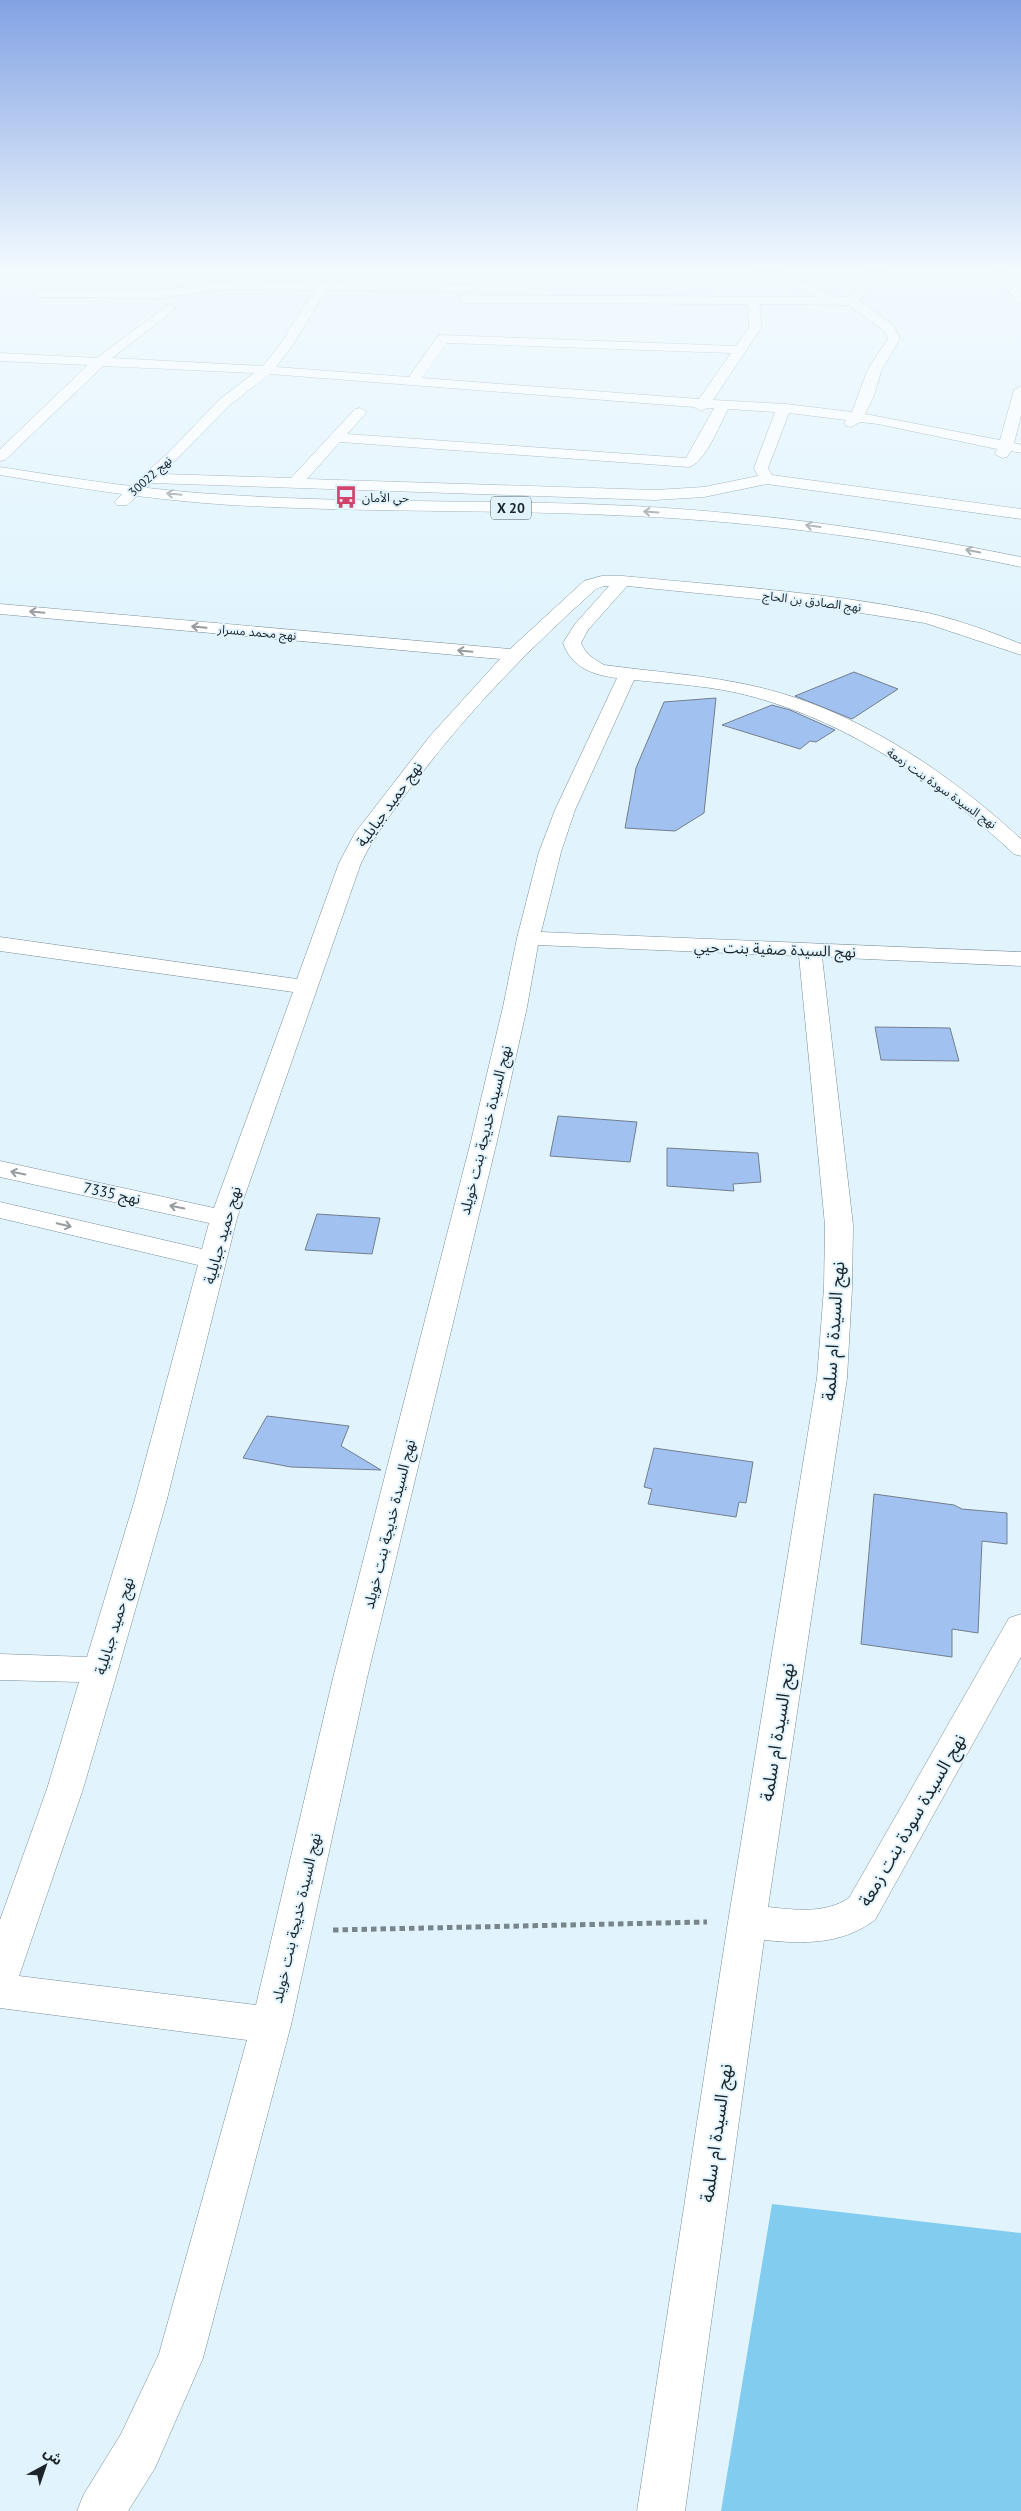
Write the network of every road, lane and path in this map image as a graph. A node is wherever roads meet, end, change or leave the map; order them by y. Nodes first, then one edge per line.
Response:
1 (72, 388) edge
2 (243, 388) edge
3 (503, 388) edge
4 (714, 388) edge
5 (870, 388) edge
6 (1021, 390) edge
7 (702, 404) junction
8 (723, 406) junction
9 (783, 411) junction
10 (360, 412) dead end
11 (854, 420) junction
12 (339, 438) junction
13 (479, 448) junction
14 (1021, 449) edge
15 (1004, 450) junction
16 (0, 457) edge
17 (1021, 457) edge
18 (0, 471) edge
19 (150, 478) junction
20 (767, 479) junction
21 (294, 484) junction
22 (0, 485) edge
23 (454, 488) junction
24 (136, 490) junction
25 (122, 502) junction
26 (1021, 514) edge
27 (1021, 562) edge
28 (1021, 575) edge
29 (610, 581) junction
30 (0, 609) edge
31 (0, 624) edge
32 (1021, 650) edge
33 (508, 661) junction
34 (627, 675) junction
35 (1021, 850) edge
36 (528, 938) junction
37 (0, 944) edge
38 (810, 950) junction
39 (1021, 959) edge
40 (306, 988) junction
41 (0, 1169) edge
42 (0, 1210) edge
43 (224, 1218) junction
44 (214, 1260) junction
45 (1021, 1627) edge
46 (0, 1668) edge
47 (100, 1670) junction
48 (747, 1922) junction
49 (293, 1931) junction
50 (0, 1974) edge
51 (0, 1991) edge
52 (272, 2025) junction
53 (101, 2511) edge
54 (661, 2511) edge

1 - 16 main road
2 - 19 main road, نهج 30022
3 - 7 main road
4 - 7 main road
5 - 11 main road
6 - 15 main road
7 - 8 main road
8 - 9 main road
8 - 13 main road
9 - 11 main road
9 - 20 main road
10 - 12 main road
11 - 15 main road
12 - 13 main road
12 - 21 main road
13 - 23 main road
14 - 15 main road
15 - 17 main road
18 - 24 main road, X 20
19 - 21 main road
19 - 24 main road, نهج 30022
20 - 23 main road
20 - 26 main road
21 - 23 main road
22 - 25 main road, X 20
24 - 25 main road, نهج 30022
27 -> 24 main road, X 20
25 - 28 main road, X 20
29 - 32 main road, نهج الصادق بن الحاج
29 - 33 main road, نهج حميد جبايلية
29 - 34 main road
33 -> 30 main road, نهج محمد مسرار
31 - 33 main road, نهج محمد مسرار
33 - 40 main road, نهج حميد جبايلية
34 - 35 main road, نهج السيدة سودة بنت زمعة
34 - 36 main road, نهج السيدة خديجة بنت خويلد
36 - 38 main road, نهج السيدة صفية بنت حيي
36 - 49 main road, نهج السيدة خديجة بنت خويلد
37 - 40 main road
38 - 39 main road, نهج السيدة صفية بنت حيي
38 - 48 main road, نهج السيدة ام سلمة
40 - 43 main road, نهج حميد جبايلية
43 -> 41 main road, نهج 7335
42 -> 44 main road
43 - 44 main road, نهج حميد جبايلية
44 - 47 main road, نهج حميد جبايلية
45 - 48 main road, نهج السيدة سودة بنت زمعة
46 - 47 main road
47 - 50 main road, نهج حميد جبايلية
48 - 49 path
48 - 54 main road, نهج السيدة ام سلمة
49 - 52 main road, نهج السيدة خديجة بنت خويلد
51 - 52 main road
52 - 53 main road, نهج السيدة خديجة بنت خويلد

